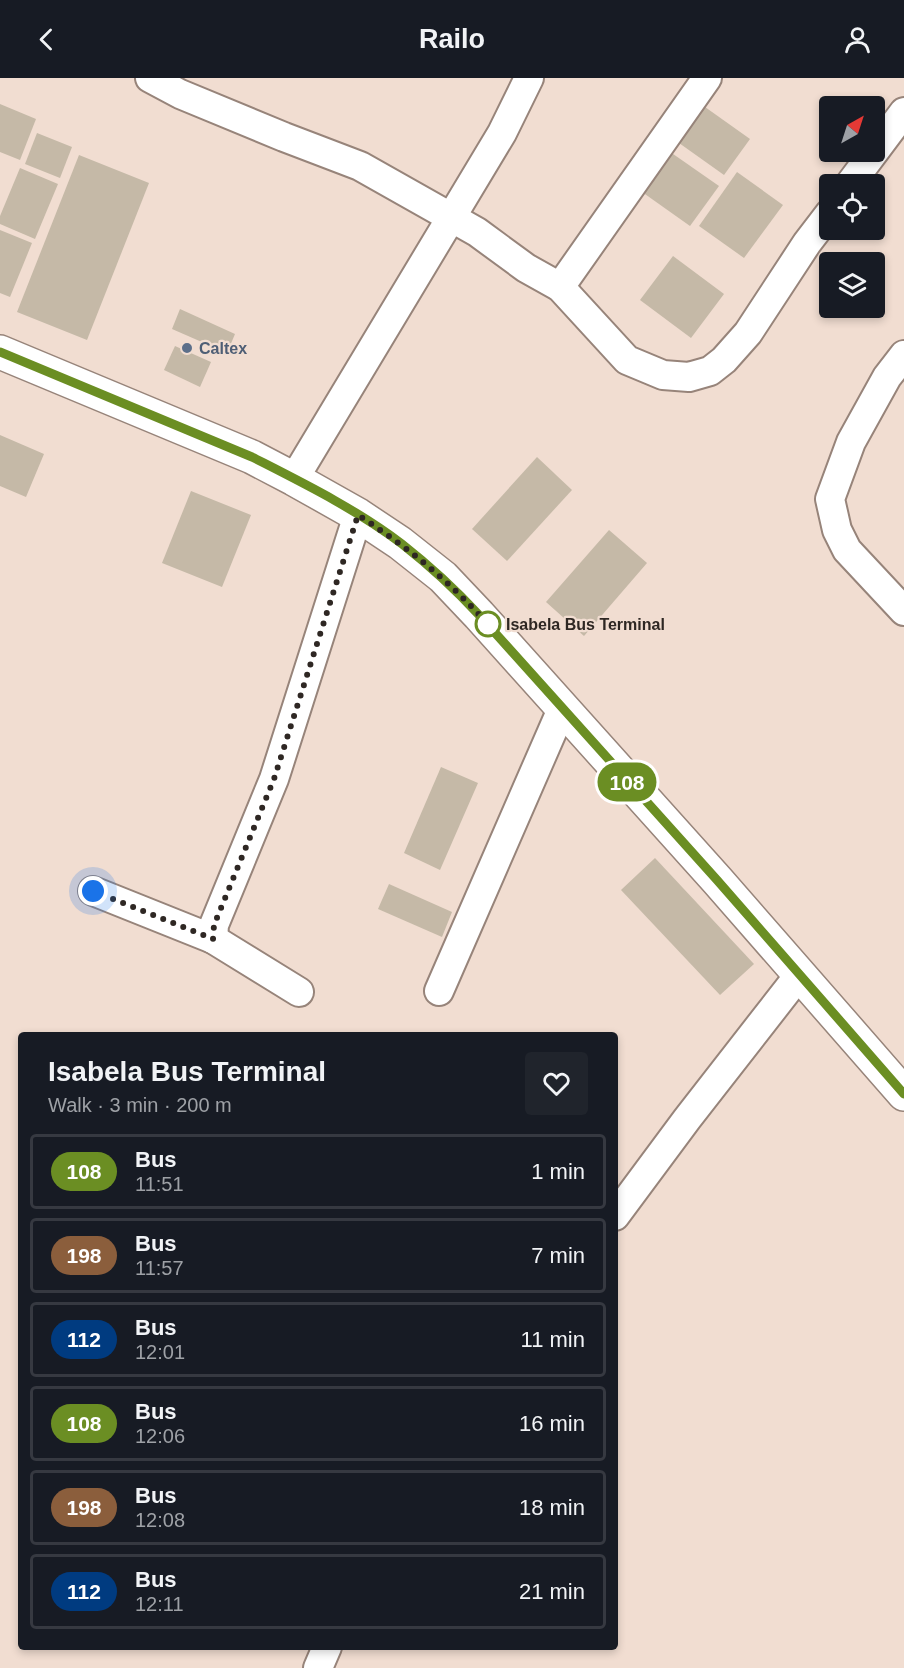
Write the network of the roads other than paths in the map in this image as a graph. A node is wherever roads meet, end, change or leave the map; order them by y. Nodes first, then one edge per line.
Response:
1 (150, 78) edge
2 (529, 78) edge
3 (707, 78) edge
4 (904, 112) edge
5 (858, 174) edge
6 (451, 218) junction
7 (819, 227) edge
8 (560, 287) junction
9 (0, 352) edge
10 (904, 355) edge
11 (294, 479) junction
12 (358, 515) junction
13 (904, 611) edge
14 (562, 709) junction
15 (93, 891) dead end
16 (213, 939) junction
17 (800, 974) junction
18 (439, 991) dead end
19 (299, 992) dead end
20 (904, 1094) edge
21 (618, 1212) edge
22 (326, 1650) edge
23 (318, 1668) edge

1 - 6 street
2 - 6 street
3 - 8 street
4 - 5 street
6 - 8 street
6 - 11 street
7 - 8 street
9 - 11 main road
10 - 13 street
11 - 12 main road
12 - 14 main road
12 - 16 street
14 - 17 main road
14 - 18 street
15 - 16 street
16 - 19 street
17 - 20 main road
17 - 21 street
22 - 23 street

